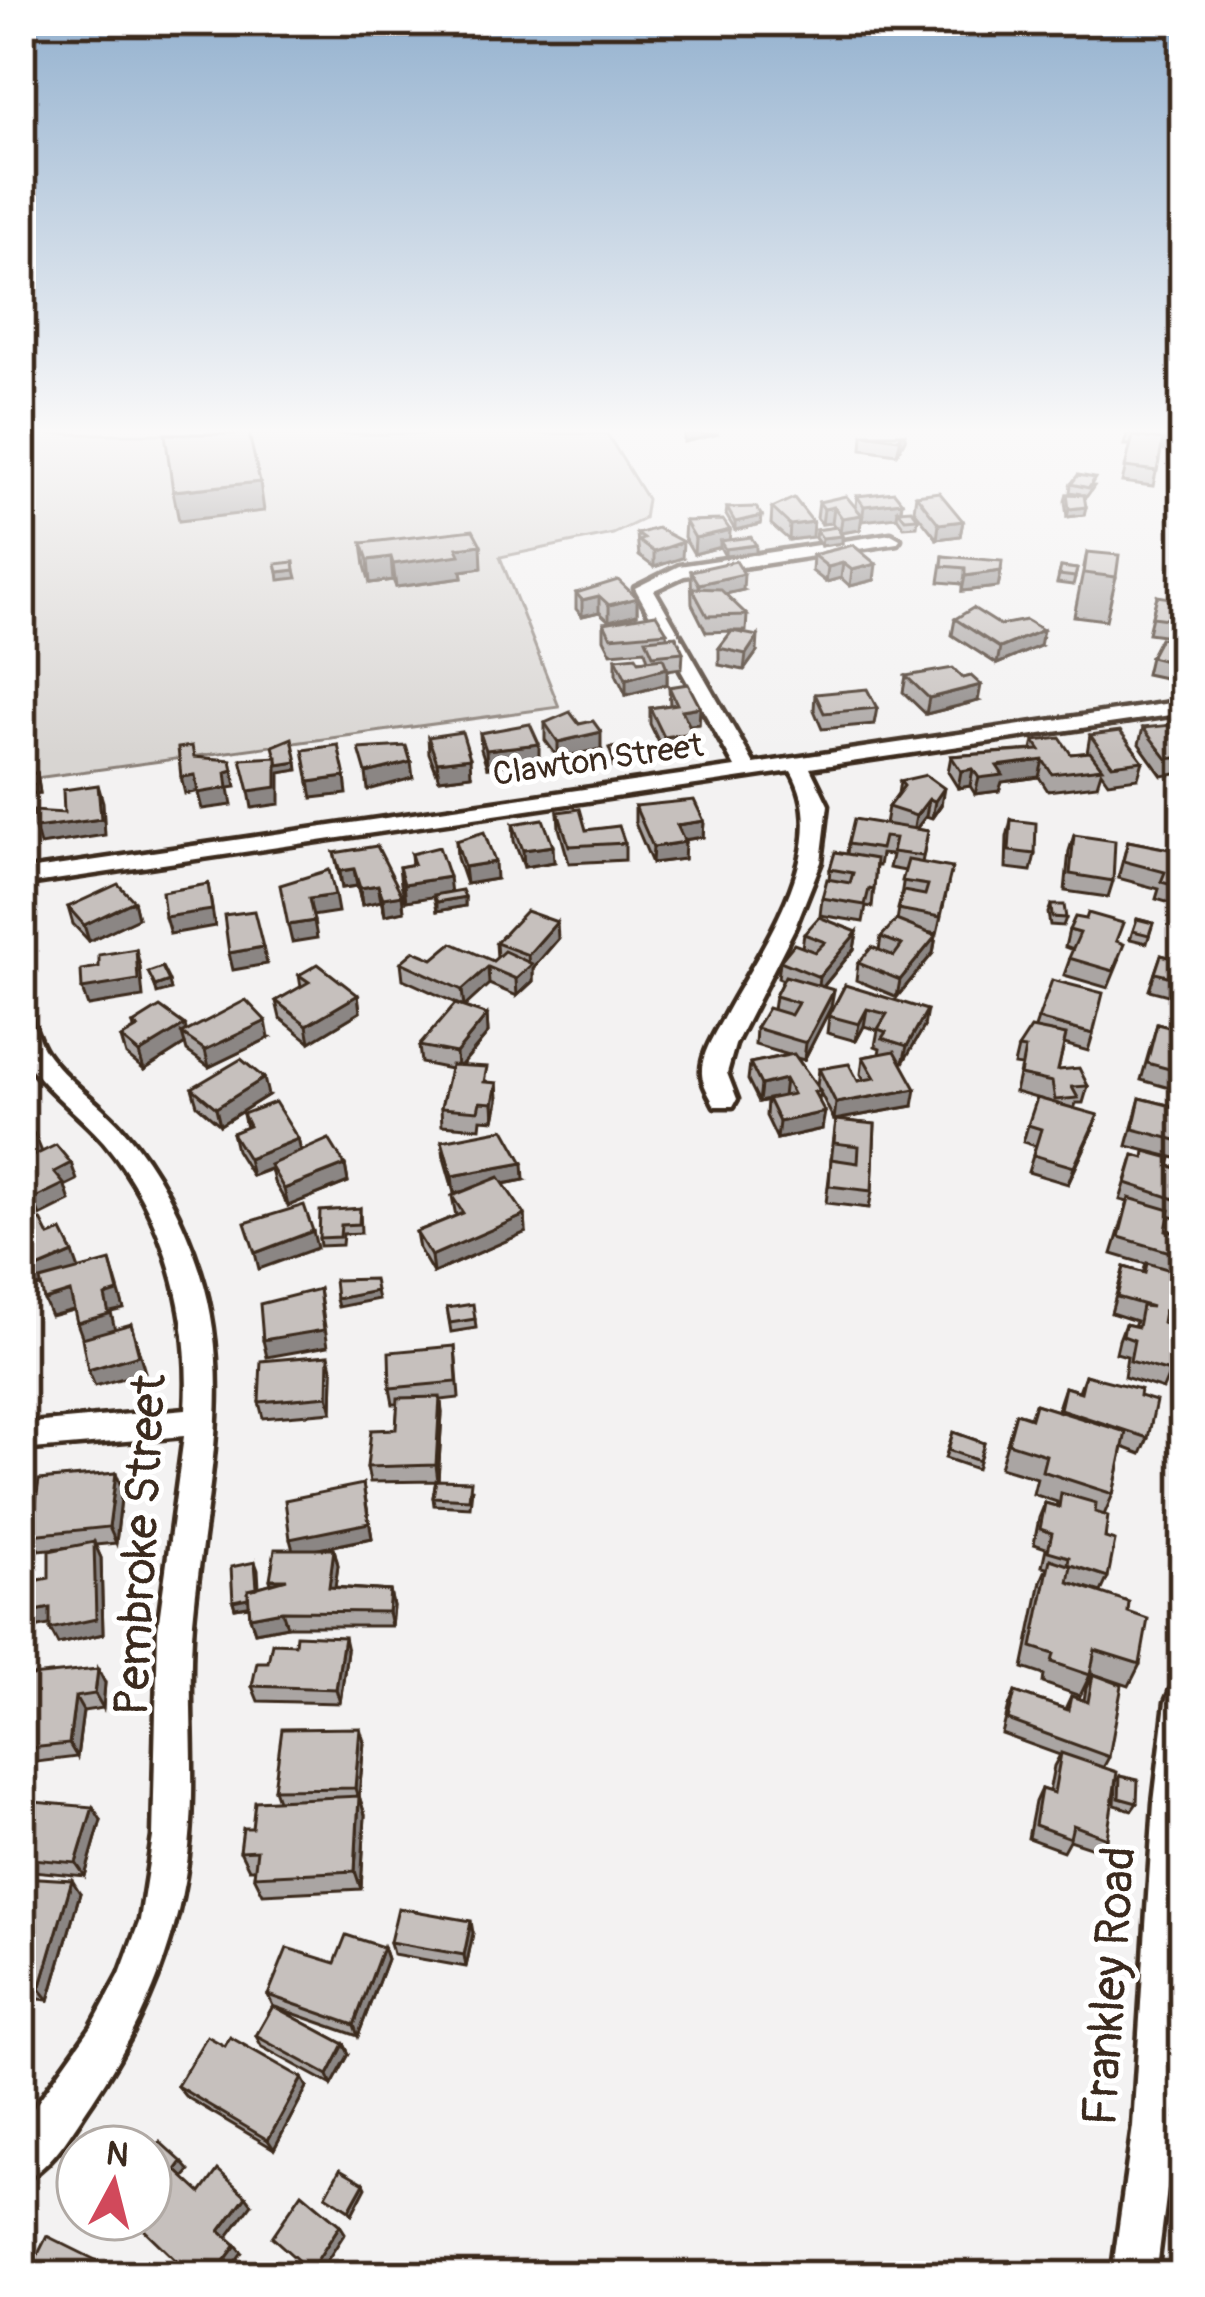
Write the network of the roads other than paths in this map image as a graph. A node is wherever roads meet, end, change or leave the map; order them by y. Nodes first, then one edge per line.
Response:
1 (877, 541) edge
2 (1184, 707) edge
3 (797, 764) junction
4 (748, 771) junction
5 (21, 878) edge
6 (21, 1024) edge
7 (724, 1099) dead end
8 (200, 1421) junction
9 (21, 1437) edge
10 (1184, 1702) edge
11 (21, 2160) edge
12 (1134, 2276) edge

1 - 4 street
2 - 3 street, Clawton Street
3 - 4 street, Clawton Street
3 - 7 street
4 - 5 street, Clawton Street
6 - 8 street, Pembroke Street
8 - 9 street
8 - 11 street, Pembroke Street
10 - 12 street, Frankley Road

